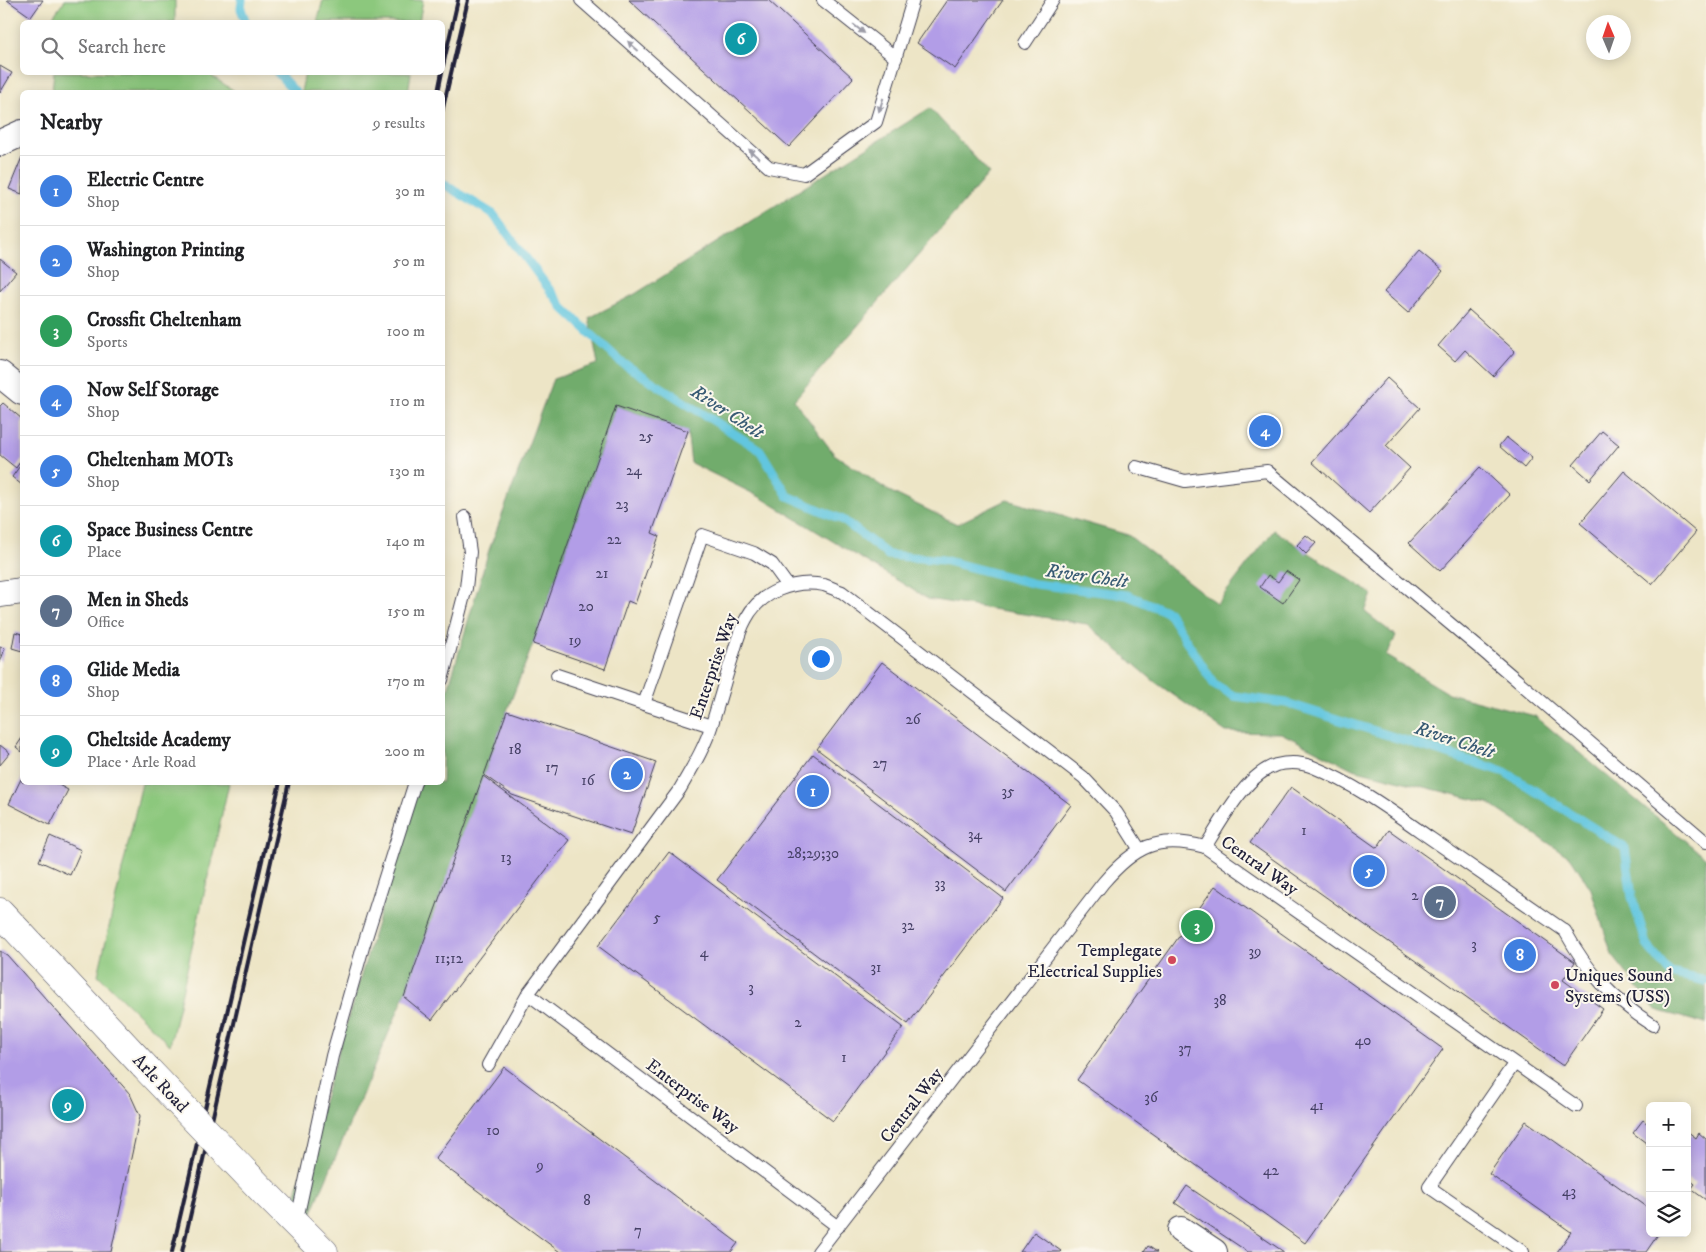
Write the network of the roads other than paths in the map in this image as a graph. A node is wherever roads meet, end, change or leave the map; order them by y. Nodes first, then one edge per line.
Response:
1 (581, 0) edge
2 (823, 0) edge
3 (914, 0) edge
4 (1053, 0) edge
5 (1025, 43) dead end
6 (896, 58) junction
7 (20, 135) edge
8 (0, 143) edge
9 (0, 374) edge
10 (20, 390) edge
11 (1136, 467) dead end
12 (465, 517) dead end
13 (788, 586) junction
14 (20, 591) edge
15 (0, 594) edge
16 (445, 668) edge
17 (557, 675) dead end
18 (644, 704) junction
19 (711, 726) junction
20 (413, 785) edge
21 (1706, 842) edge
22 (1205, 847) junction
23 (1140, 850) junction
24 (0, 912) edge
25 (528, 994) junction
26 (1653, 1025) dead end
27 (1514, 1064) junction
28 (488, 1065) dead end
29 (1576, 1106) dead end
30 (296, 1224) junction
31 (838, 1227) junction
32 (1181, 1230) dead end
33 (324, 1252) edge
34 (818, 1252) edge
35 (1214, 1252) edge
36 (1523, 1252) edge

6 -> 1 lane
2 -> 6 lane
3 - 6 lane
4 - 5 lane
7 - 8 street
9 - 10 street
11 - 21 lane
12 - 16 lane
13 - 18 lane
13 - 19 lane, Enterprise Way
13 - 23 lane, Enterprise Way
14 - 15 street
17 - 18 lane
18 - 19 lane
19 - 25 lane, Enterprise Way
20 - 30 lane
22 - 23 lane, Central Way
22 - 26 lane
22 - 27 lane, Central Way
23 - 31 lane, Central Way
24 - 30 street, Arle Road, bridge
25 - 28 lane, Enterprise Way
25 - 31 lane, Enterprise Way
27 - 29 lane, Central Way
27 - 36 lane
30 - 33 street, Arle Road
31 - 34 lane, Central Way
32 - 35 street

